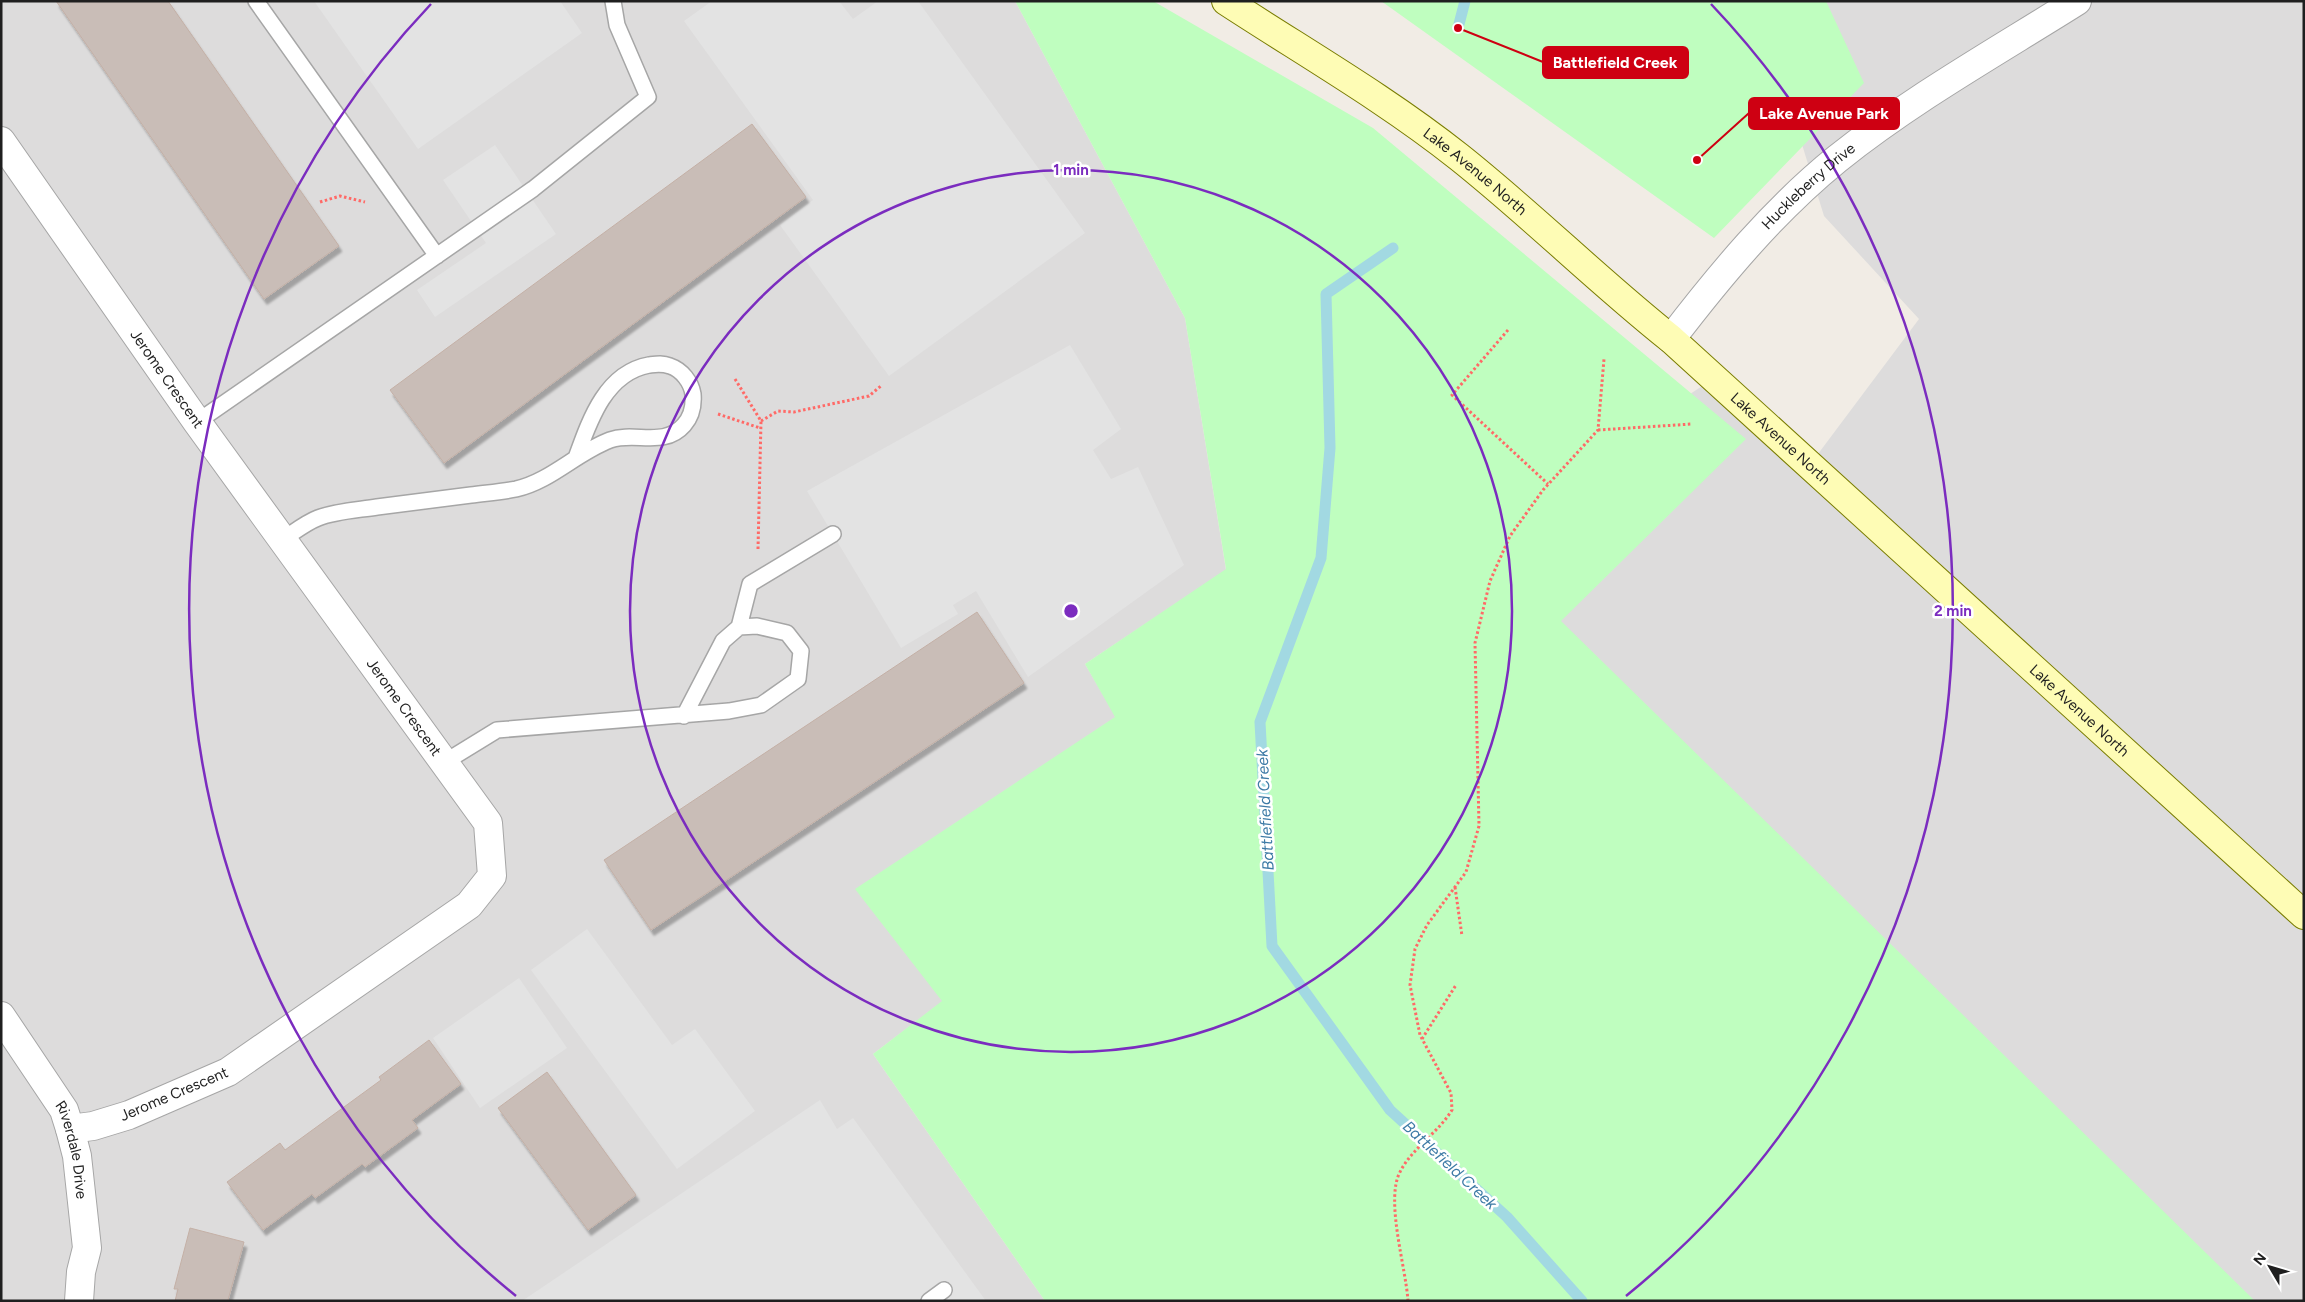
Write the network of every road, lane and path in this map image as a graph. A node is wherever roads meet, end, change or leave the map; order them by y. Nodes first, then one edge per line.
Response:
1 (256, 1) edge
2 (613, 1) edge
3 (1226, 1) edge
4 (2077, 1) edge
5 (1, 140) edge
6 (397, 199) junction
7 (320, 202) dead end
8 (437, 256) junction
9 (1508, 330) dead end
10 (1671, 339) junction
11 (1604, 359) dead end
12 (735, 379) dead end
13 (882, 385) dead end
14 (694, 406) junction
15 (761, 420) junction
16 (197, 422) junction
17 (1692, 424) dead end
18 (760, 428) junction
19 (1598, 430) junction
20 (576, 458) junction
21 (1548, 484) junction
22 (833, 534) dead end
23 (282, 540) junction
24 (758, 579) junction
25 (739, 627) junction
26 (684, 716) junction
27 (445, 762) junction
28 (1455, 887) junction
29 (2304, 915) edge
30 (1462, 936) dead end
31 (1456, 985) dead end
32 (1, 1016) edge
33 (1422, 1039) junction
34 (70, 1129) junction
35 (944, 1290) dead end
36 (79, 1301) edge
37 (929, 1301) edge
38 (1408, 1301) edge

1 - 6 lane
2 - 8 lane
3 - 10 street, Lake Avenue North
4 - 10 street, Huckleberry Drive
5 - 16 street, Jerome Crescent
6 - 7 path
6 - 8 lane
8 - 16 lane
9 - 21 path
10 - 29 street, Lake Avenue North
11 - 19 path
12 - 15 path
13 - 15 path
14 - 18 path
14 - 20 lane
14 - 20 lane
15 - 18 path
16 - 23 street, Jerome Crescent
17 - 19 path
18 - 24 path
19 - 21 path
20 - 23 lane
21 - 28 path
22 - 24 lane
23 - 27 street, Jerome Crescent
24 - 25 lane
25 - 26 lane
25 - 26 lane
26 - 27 lane
27 - 34 street, Jerome Crescent
28 - 30 path
28 - 33 path
31 - 33 path
32 - 34 street, Riverdale Drive
33 - 38 path
34 - 36 street, Riverdale Drive
35 - 37 lane

